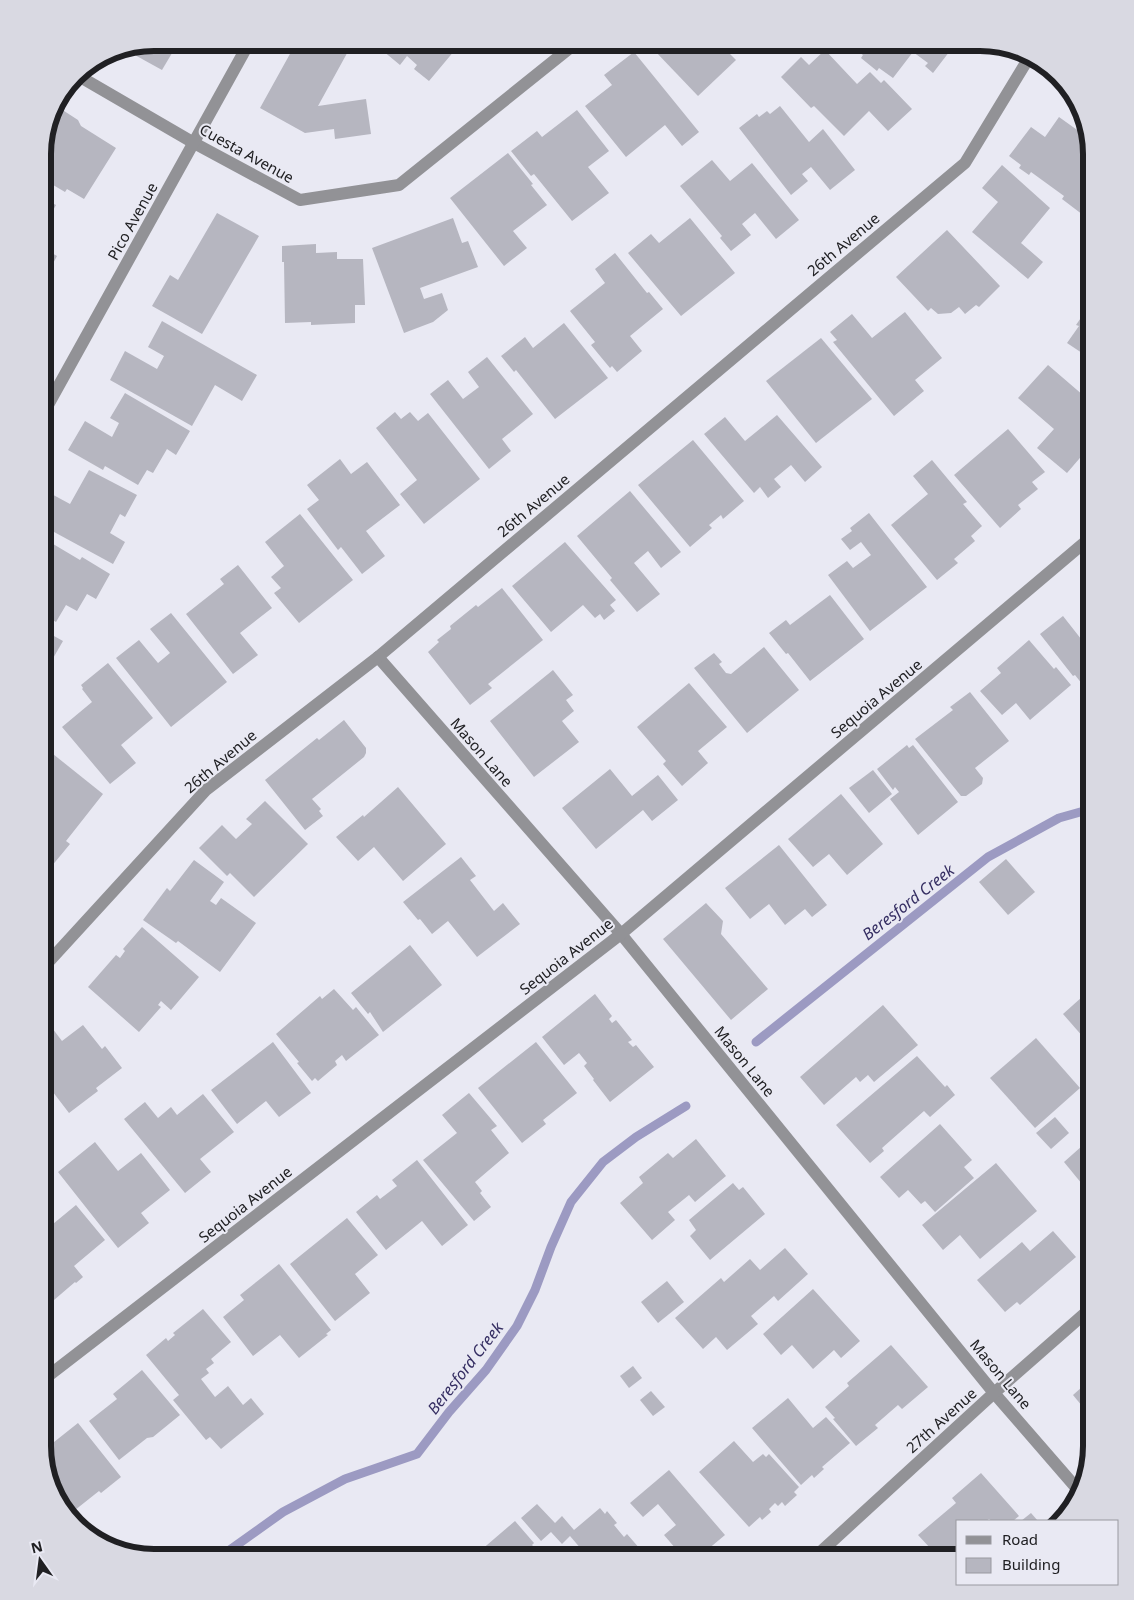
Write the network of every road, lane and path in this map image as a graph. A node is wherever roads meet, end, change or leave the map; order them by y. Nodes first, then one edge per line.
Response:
1 (244, 51) edge
2 (566, 51) edge
3 (1026, 63) edge
4 (84, 79) edge
5 (194, 143) junction
6 (51, 400) edge
7 (1083, 545) edge
8 (378, 657) junction
9 (621, 934) junction
10 (51, 959) edge
11 (1083, 1316) edge
12 (51, 1373) edge
13 (994, 1393) junction
14 (1075, 1486) edge
15 (825, 1549) edge

1 - 5 street, Pico Avenue
2 - 5 street, Cuesta Avenue
3 - 8 street, 26th Avenue
4 - 5 street, Cuesta Avenue
5 - 6 street, Pico Avenue
7 - 9 street, Sequoia Avenue
8 - 9 street, Mason Lane
8 - 10 street, 26th Avenue
9 - 12 street, Sequoia Avenue
9 - 13 street, Mason Lane
11 - 13 street, 27th Avenue
13 - 14 street, Mason Lane
13 - 15 street, 27th Avenue

